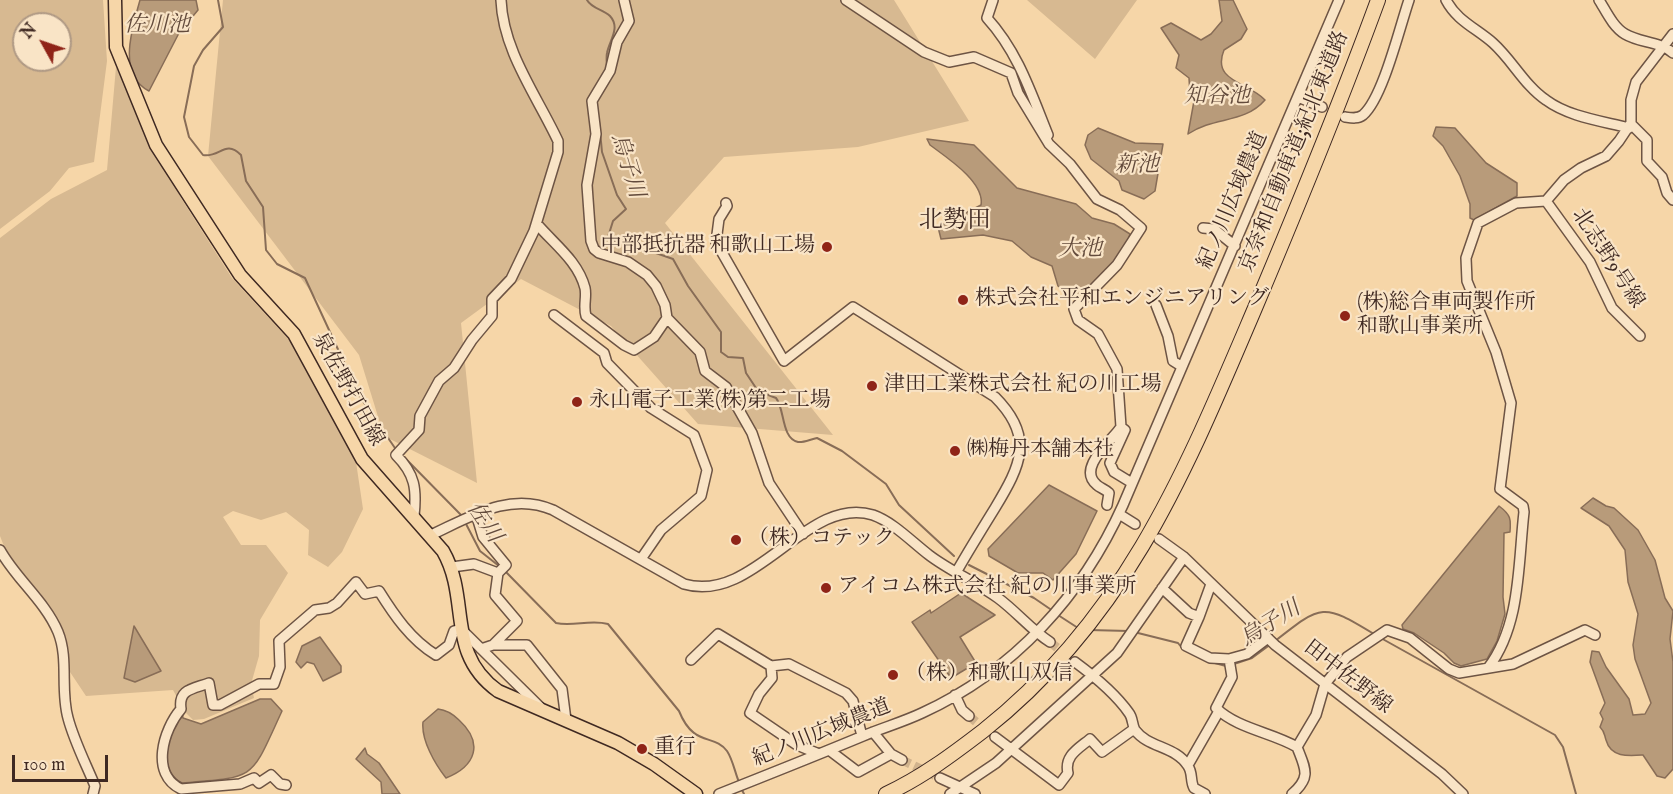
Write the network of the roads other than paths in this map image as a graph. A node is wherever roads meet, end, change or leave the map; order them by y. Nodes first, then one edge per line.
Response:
1 (115, 0) edge
2 (501, 0) edge
3 (624, 0) edge
4 (846, 0) edge
5 (993, 0) edge
6 (1339, 0) edge
7 (1378, 0) edge
8 (1409, 0) edge
9 (1446, 0) edge
10 (1599, 0) edge
11 (1673, 34) edge
12 (1664, 45) junction
13 (1673, 52) edge
14 (1298, 97) junction
15 (1322, 107) dead end
16 (1345, 117) dead end
17 (1630, 126) junction
18 (1055, 151) junction
19 (1673, 200) edge
20 (1546, 201) junction
21 (726, 202) dead end
22 (537, 224) junction
23 (1203, 228) dead end
24 (1235, 246) junction
25 (1156, 305) dead end
26 (554, 315) dead end
27 (667, 318) junction
28 (1640, 336) dead end
29 (1181, 366) junction
30 (1121, 427) junction
31 (1132, 483) junction
32 (1107, 505) dead end
33 (1119, 514) junction
34 (414, 516) junction
35 (473, 516) junction
36 (1135, 524) dead end
37 (803, 534) junction
38 (431, 535) junction
39 (1160, 539) dead end
40 (0, 550) edge
41 (1184, 556) junction
42 (641, 559) junction
43 (452, 567) junction
44 (501, 570) junction
45 (957, 571) junction
46 (1211, 584) junction
47 (1162, 588) junction
48 (1199, 617) junction
49 (461, 629) junction
50 (1037, 634) junction
51 (1595, 635) dead end
52 (1271, 641) junction
53 (1050, 642) tunnel mouth
54 (493, 645) junction
55 (481, 649) junction
56 (691, 660) dead end
57 (1075, 662) tunnel mouth
58 (1229, 663) junction
59 (771, 666) junction
60 (1488, 668) junction
61 (1093, 675) junction
62 (1325, 684) junction
63 (956, 695) junction
64 (544, 711) junction
65 (1218, 711) junction
66 (969, 716) tunnel mouth
67 (566, 720) junction
68 (1134, 729) junction
69 (873, 732) junction
70 (862, 736) junction
71 (995, 738) tunnel mouth
72 (1297, 747) junction
73 (829, 750) junction
74 (1010, 750) junction
75 (819, 754) junction
76 (891, 754) junction
77 (902, 760) tunnel mouth
78 (1188, 765) junction
79 (939, 778) tunnel mouth
80 (286, 785) dead end
81 (959, 788) junction
82 (723, 792) edge
83 (93, 794) edge
84 (696, 794) edge
85 (886, 794) edge
86 (950, 794) edge
87 (975, 794) edge
88 (1205, 794) edge
89 (1292, 794) edge
90 (1462, 794) edge

1 - 34 main road, 泉佐野打田線
2 - 22 street
3 - 27 street
4 - 18 street
5 - 18 street
6 - 14 street, 紀ノ川広域農道
7 - 85 highway, 京奈和自動車道;紀北東道路
8 - 16 street
9 - 17 street
10 - 12 street
11 - 12 street
12 - 13 street
12 - 17 street
14 - 15 street
14 - 24 street, 紀ノ川広域農道
17 - 19 street
17 - 20 street
18 - 30 street
20 - 28 street, 北志野9号線
20 - 60 street
21 - 45 street
22 - 27 street
22 - 34 street
23 - 24 street
24 - 29 street, 紀ノ川広域農道
25 - 29 street
26 - 42 street
27 - 37 street
29 - 31 street, 紀ノ川広域農道
30 - 31 street
30 - 32 street
31 - 33 street, 紀ノ川広域農道
33 - 36 street
33 - 50 street, 紀ノ川広域農道
34 - 38 main road, 泉佐野打田線
35 - 38 street
35 - 42 street
35 - 44 street
37 - 42 street
37 - 45 street
38 - 43 main road, 泉佐野打田線
39 - 41 street, 田中佐野線
40 - 83 street
41 - 46 street, 田中佐野線
41 - 47 street
43 - 44 street
43 - 49 main road, 泉佐野打田線
44 - 54 street
45 - 50 street
46 - 48 street
46 - 52 street, 田中佐野線
47 - 48 street
47 - 61 street
48 - 58 street
49 - 55 street
49 - 64 main road, 泉佐野打田線
49 - 80 street
50 - 53 street
50 - 63 street, 紀ノ川広域農道
51 - 60 street
52 - 58 street
52 - 62 street, 田中佐野線
54 - 55 street
54 - 67 street
55 - 64 street
56 - 59 street
57 - 61 street
58 - 65 street
59 - 70 street
59 - 75 street
60 - 62 street
61 - 68 street
61 - 74 street
62 - 72 street
62 - 90 street, 田中佐野線
63 - 66 street
63 - 69 street, 紀ノ川広域農道
64 - 67 main road, 泉佐野打田線
65 - 72 street
65 - 78 street
67 - 84 main road, 泉佐野打田線
68 - 74 street
68 - 78 street
69 - 70 street, 紀ノ川広域農道
69 - 76 street
70 - 73 street, 紀ノ川広域農道
71 - 74 street
72 - 89 street
73 - 75 street, 紀ノ川広域農道
73 - 76 street
74 - 81 street
75 - 82 street, 紀ノ川広域農道
76 - 77 street
78 - 88 street
79 - 81 street
81 - 86 street
81 - 87 street

